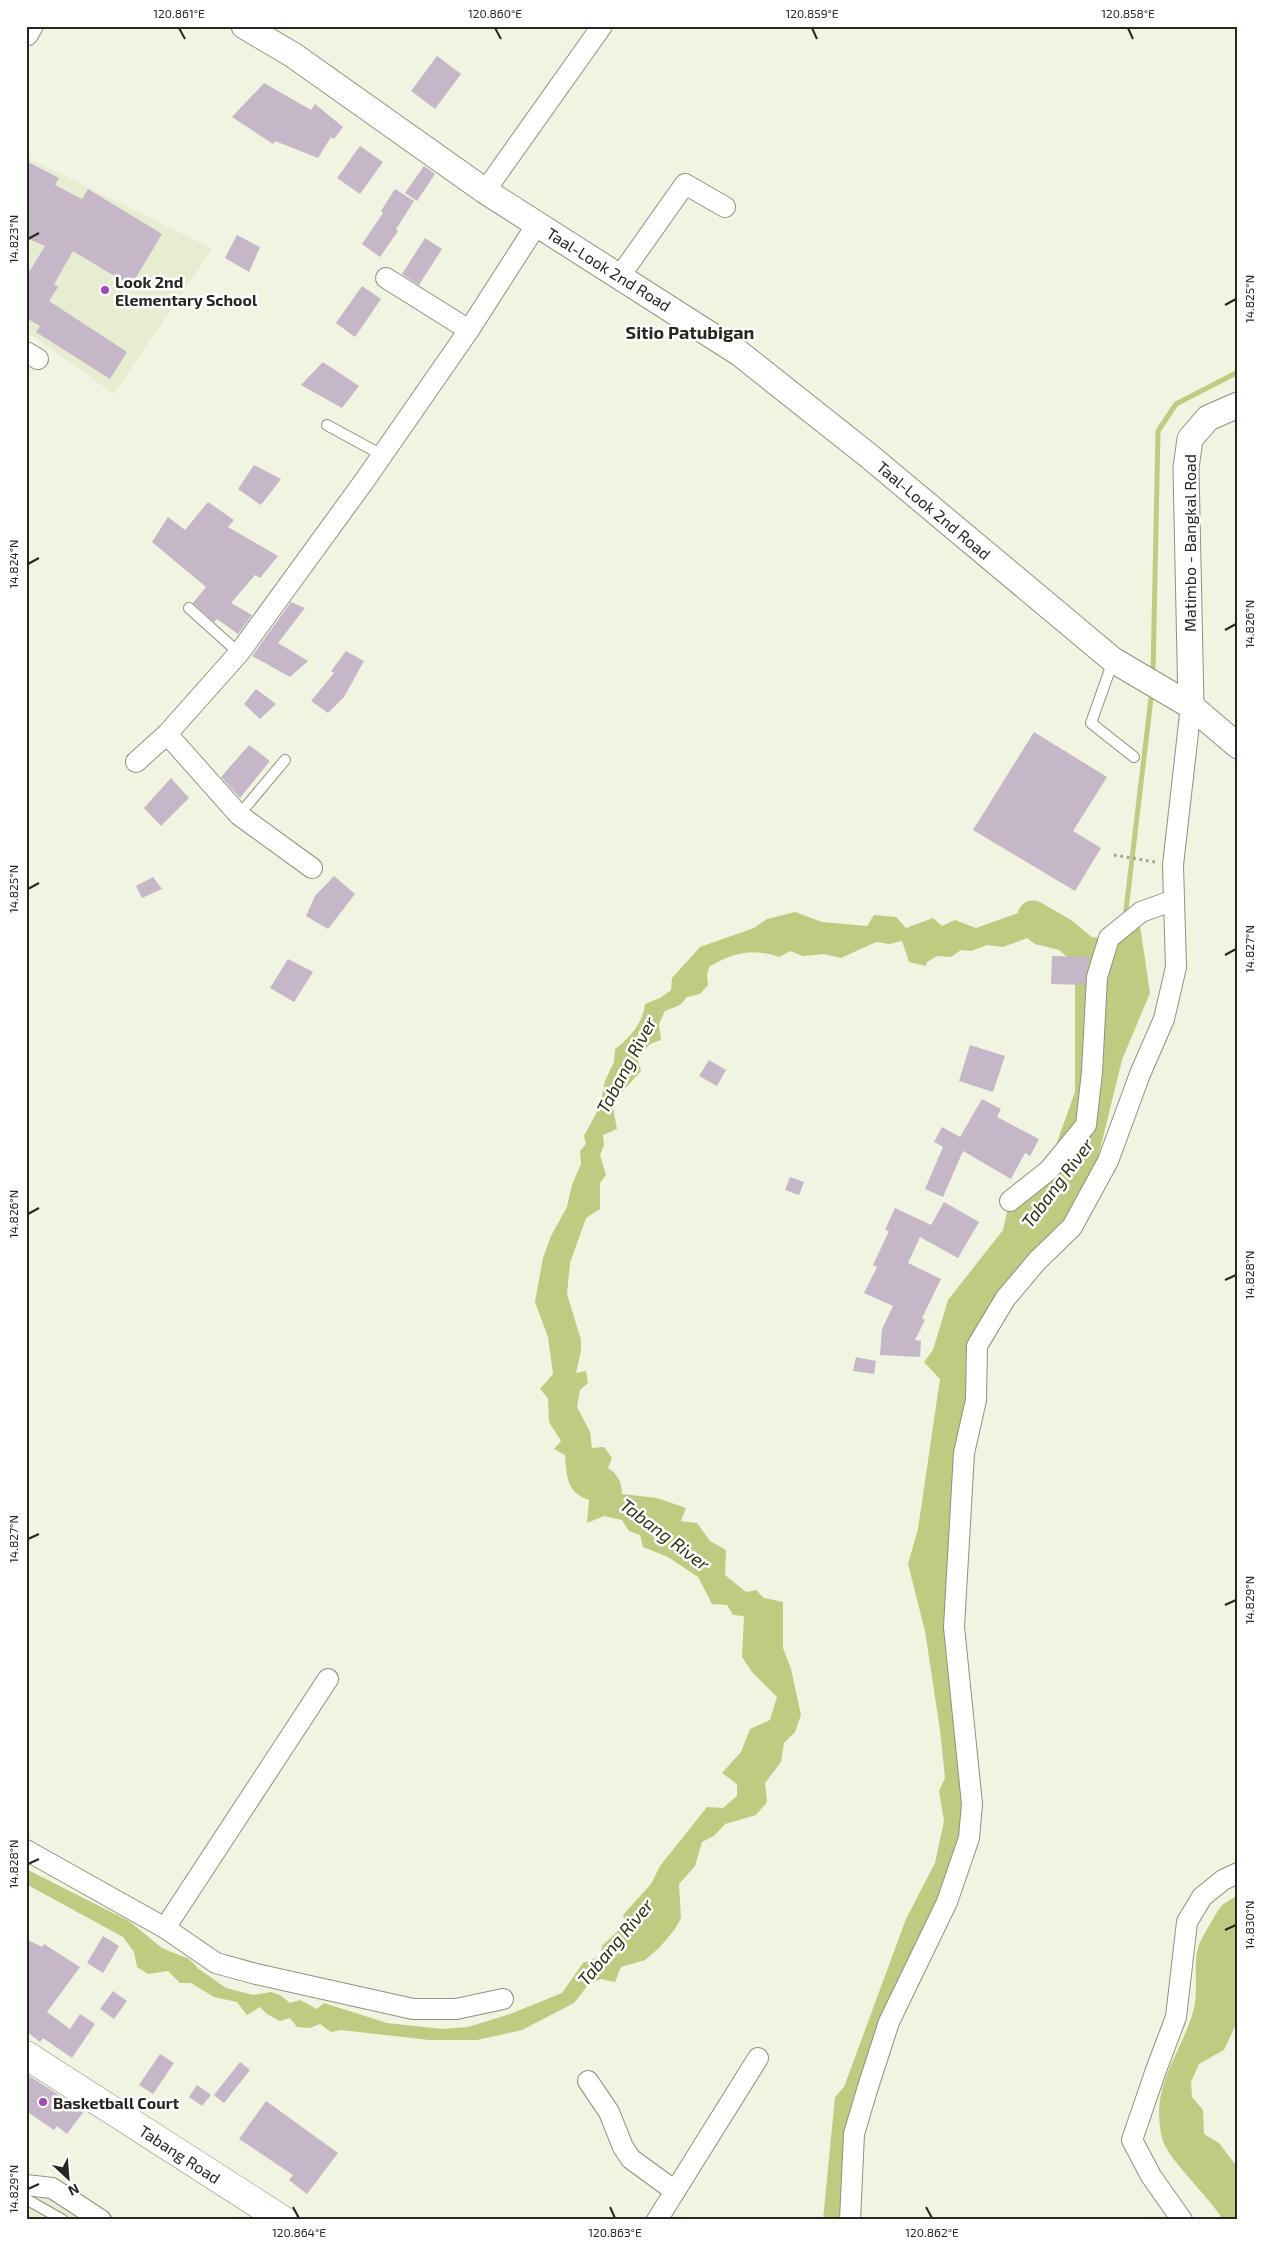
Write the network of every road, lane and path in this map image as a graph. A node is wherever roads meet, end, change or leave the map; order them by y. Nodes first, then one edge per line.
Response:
1 (30, 26) edge
2 (244, 26) edge
3 (602, 26) edge
4 (26, 33) edge
5 (485, 191) junction
6 (725, 207) dead end
7 (537, 224) junction
8 (620, 276) junction
9 (386, 278) dead end
10 (469, 330) junction
11 (1238, 405) edge
12 (327, 425) dead end
13 (382, 455) junction
14 (189, 608) dead end
15 (240, 653) junction
16 (1113, 660) junction
17 (1187, 704) junction
18 (167, 734) junction
19 (1238, 746) edge
20 (1134, 757) dead end
21 (285, 760) dead end
22 (136, 762) dead end
23 (239, 816) junction
24 (1114, 855) dead end
25 (1173, 865) junction
26 (312, 868) dead end
27 (1168, 902) junction
28 (1010, 1201) dead end
29 (328, 1680) dead end
30 (26, 1850) edge
31 (1238, 1873) edge
32 (165, 1928) junction
33 (503, 1999) dead end
34 (26, 2055) edge
35 (758, 2058) dead end
36 (588, 2081) dead end
37 (26, 2185) edge
38 (675, 2191) junction
39 (26, 2199) edge
40 (62, 2220) edge
41 (101, 2220) edge
42 (283, 2220) edge
43 (657, 2220) edge
44 (850, 2220) edge
45 (1182, 2220) edge

1 - 4 street
2 - 5 street, Taal-Look 2nd Road
3 - 5 street
5 - 7 street, Taal-Look 2nd Road
6 - 8 street
7 - 8 street, Taal-Look 2nd Road
7 - 10 street
8 - 16 street, Taal-Look 2nd Road
9 - 10 street
10 - 13 street
11 - 17 street, Matimbo - Bangkal Road
12 - 13 lane
13 - 15 street
14 - 15 lane
15 - 18 street
16 - 17 street, Taal-Look 2nd Road
16 - 20 lane
17 - 19 street
17 - 25 street
18 - 22 street
18 - 23 street
21 - 23 lane
23 - 26 street
24 - 25 path
25 - 27 street
27 - 28 street
27 - 44 street
29 - 32 street
30 - 32 street
31 - 45 street
32 - 33 street
34 - 42 main road, Tabang Road
35 - 38 street
36 - 38 street
37 - 41 street
38 - 43 street
39 - 40 lane

